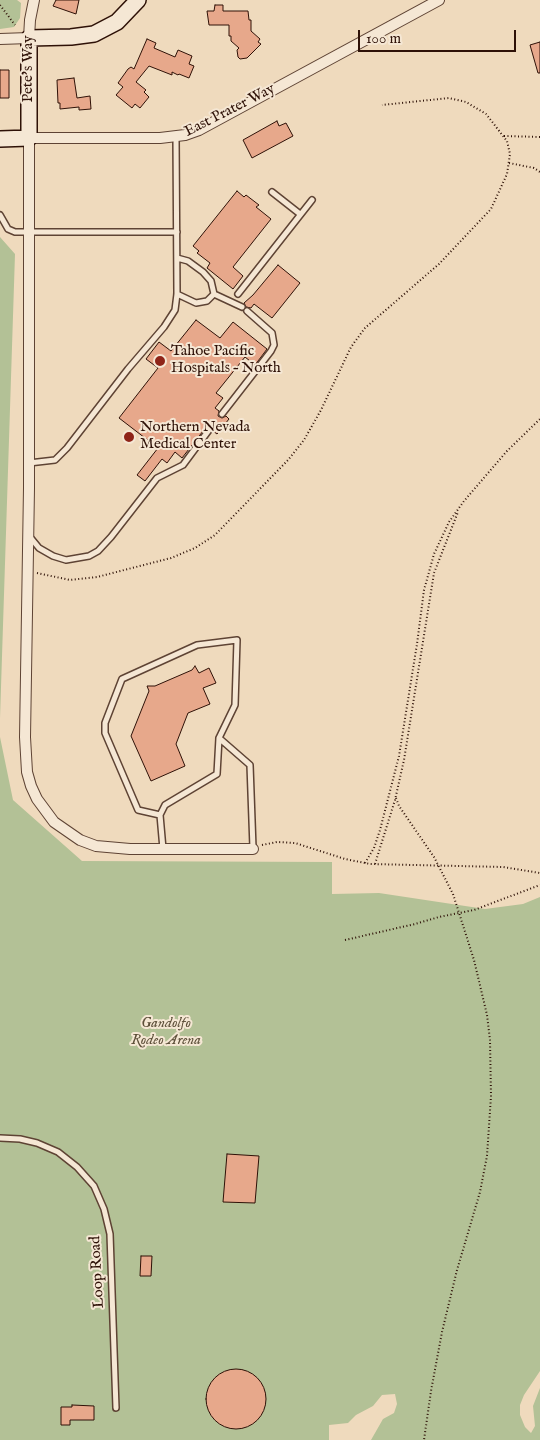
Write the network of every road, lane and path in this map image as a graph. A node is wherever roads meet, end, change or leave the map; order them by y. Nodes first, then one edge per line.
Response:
1 (34, 0) edge
2 (138, 0) edge
3 (439, 0) edge
4 (0, 5) edge
5 (15, 25) dead end
6 (29, 38) junction
7 (0, 39) edge
8 (382, 105) dead end
9 (504, 136) junction
10 (176, 137) junction
11 (540, 137) edge
12 (0, 138) edge
13 (29, 138) junction
14 (509, 163) junction
15 (540, 172) edge
16 (272, 192) dead end
17 (312, 200) dead end
18 (300, 214) junction
19 (0, 215) edge
20 (177, 232) junction
21 (29, 233) junction
22 (177, 258) junction
23 (177, 294) junction
24 (214, 294) junction
25 (238, 294) dead end
26 (242, 307) dead end
27 (248, 311) dead end
28 (222, 414) dead end
29 (540, 419) edge
30 (209, 430) dead end
31 (29, 462) junction
32 (459, 508) junction
33 (28, 535) junction
34 (27, 571) junction
35 (219, 738) junction
36 (396, 798) junction
37 (160, 815) junction
38 (163, 849) junction
39 (253, 849) junction
40 (365, 863) junction
41 (376, 864) junction
42 (439, 865) junction
43 (540, 873) edge
44 (540, 885) edge
45 (460, 913) junction
46 (345, 940) dead end
47 (0, 1138) edge
48 (116, 1408) dead end
49 (424, 1440) edge

1 - 6 street, Pete's Way
2 - 6 street
3 - 10 street, East Prater Way
4 - 5 path
6 - 7 street
6 - 13 street, Pete's Way
8 - 9 path
9 - 11 path
9 - 14 path
10 - 13 street, East Prater Way
10 - 20 lane
12 - 13 street, East Prater Way
13 - 21 street
14 - 15 path
14 - 34 path
16 - 18 lane
17 - 18 lane
18 - 25 lane
19 - 21 lane
20 - 21 lane
20 - 22 lane
21 - 31 street
22 - 23 lane
22 - 24 lane
23 - 24 lane
23 - 31 lane
24 - 26 lane
27 - 28 lane
29 - 32 path
30 - 33 lane
31 - 33 street
32 - 36 path
32 - 40 path
33 - 34 street
34 - 38 street
35 - 37 lane
35 - 37 lane
35 - 39 lane
36 - 41 path
36 - 42 path
37 - 38 lane
38 - 39 street
39 - 40 path
40 - 41 path
41 - 42 path
42 - 43 path
42 - 45 path
44 - 45 path
45 - 46 path
45 - 49 path
47 - 48 lane, Loop Road

